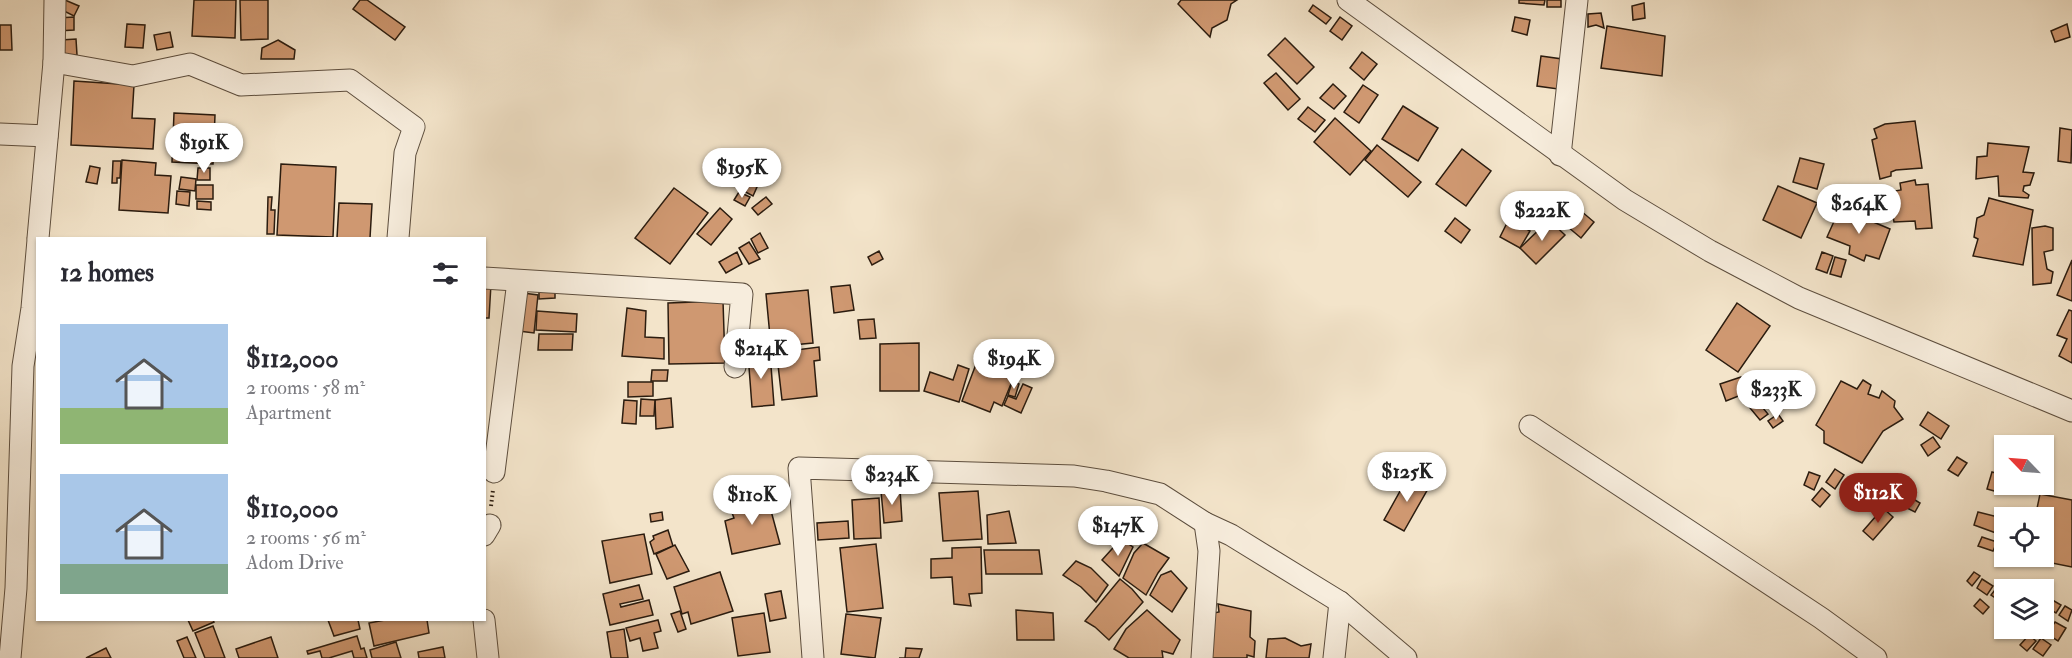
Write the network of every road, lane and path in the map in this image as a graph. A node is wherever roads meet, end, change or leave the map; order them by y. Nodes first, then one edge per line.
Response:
1 (55, 0) edge
2 (1348, 0) edge
3 (1577, 0) edge
4 (54, 62) junction
5 (0, 135) edge
6 (47, 136) junction
7 (1560, 155) junction
8 (38, 237) edge
9 (398, 237) edge
10 (36, 263) edge
11 (486, 278) edge
12 (518, 280) junction
13 (735, 367) dead end
14 (2072, 411) edge
15 (1530, 426) dead end
16 (494, 472) joint
17 (1205, 523) junction
18 (487, 530) edge
19 (1340, 602) junction
20 (484, 621) edge
21 (10, 658) edge
22 (488, 658) edge
23 (813, 658) edge
24 (1202, 658) edge
25 (1334, 658) edge
26 (1406, 658) edge
27 (1876, 658) edge

1 - 4 street
2 - 7 street
3 - 7 street
4 - 6 street
4 - 9 street
5 - 6 street
6 - 8 street
7 - 14 street
10 - 21 street
11 - 12 street
12 - 13 street
12 - 16 street
15 - 27 street
16 - 18 path
17 - 19 street
17 - 23 street
17 - 24 street
19 - 25 street
19 - 26 street
20 - 22 street

